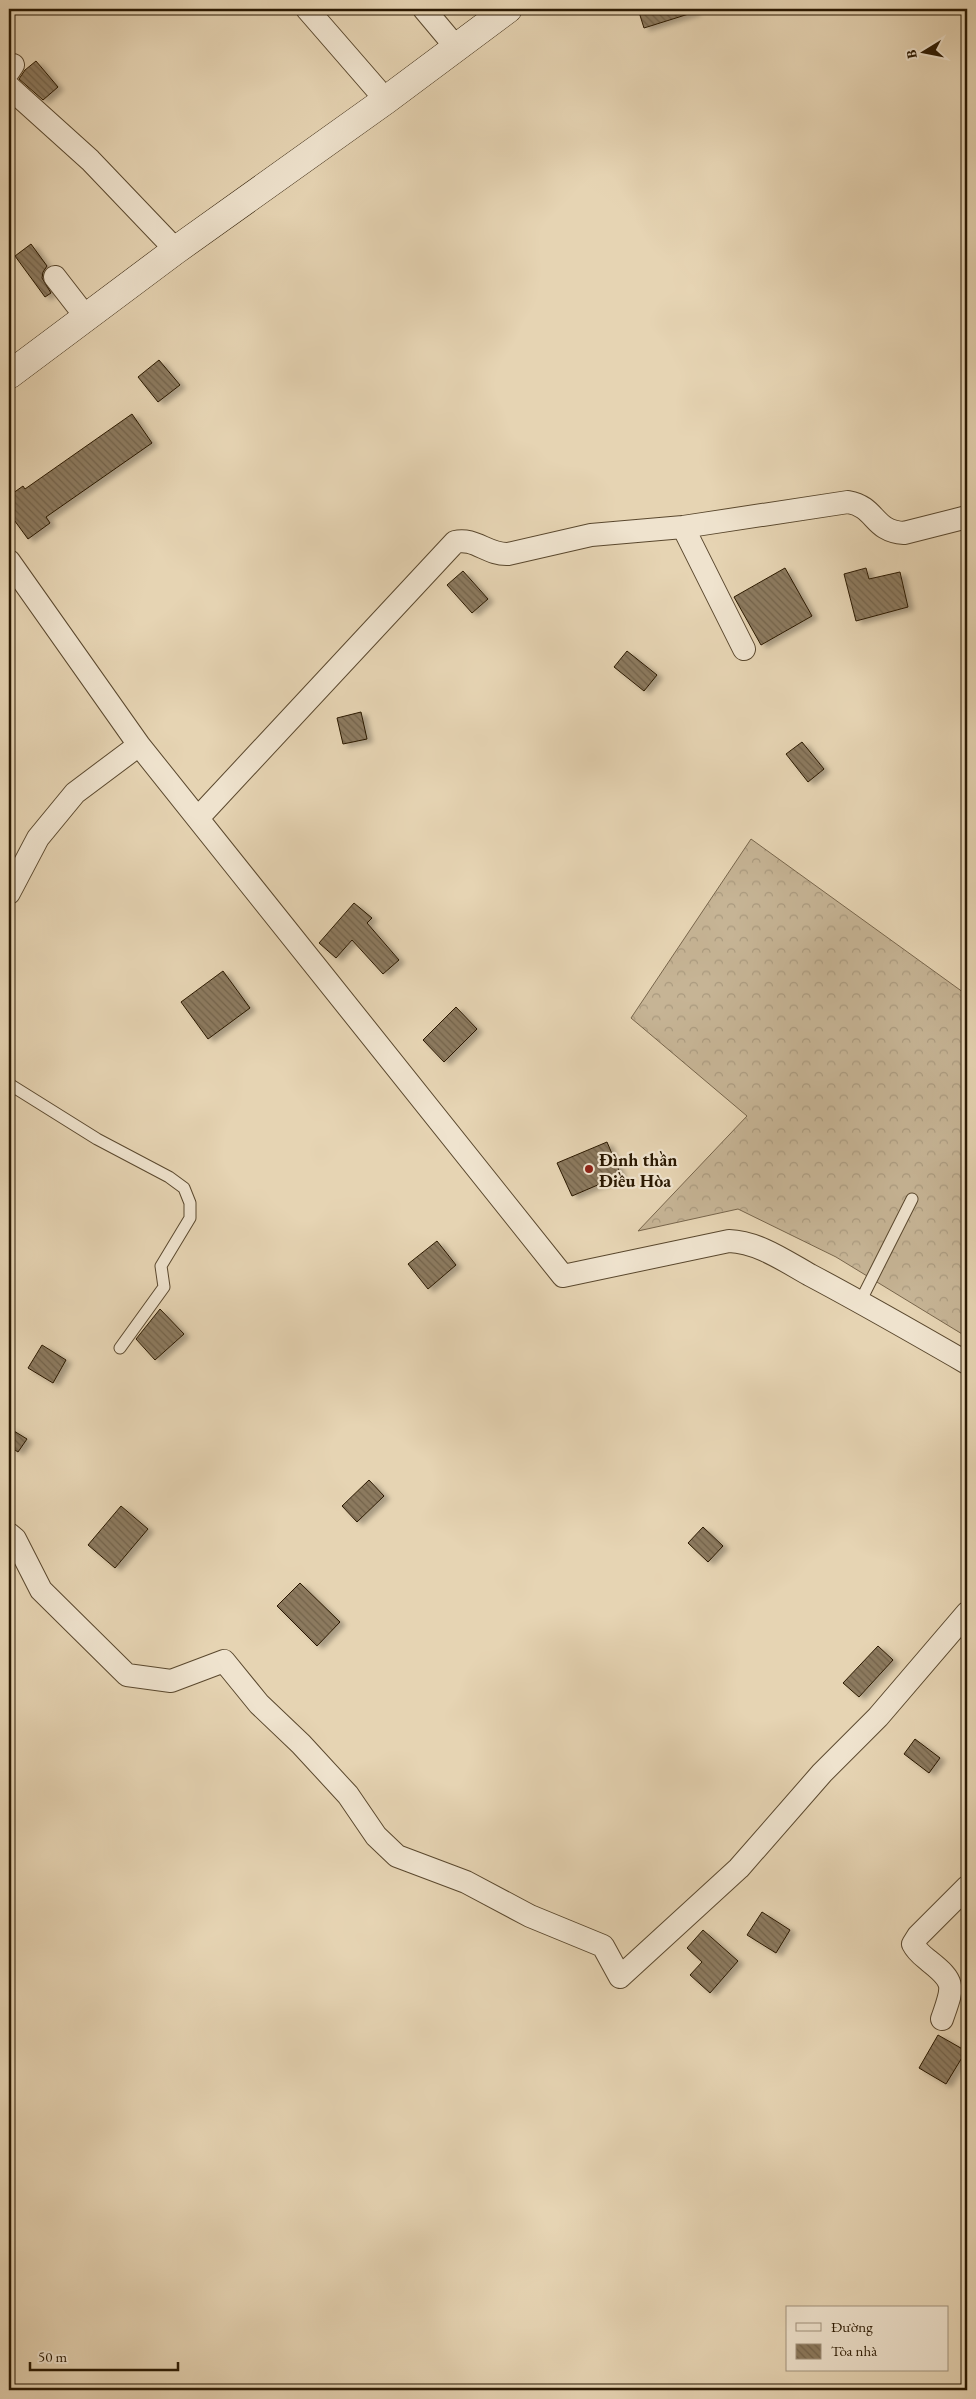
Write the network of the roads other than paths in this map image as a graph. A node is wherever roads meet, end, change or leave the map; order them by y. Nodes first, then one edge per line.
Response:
1 (307, 9) edge
2 (424, 9) edge
3 (508, 9) edge
4 (455, 46) junction
5 (9, 87) edge
6 (386, 100) junction
7 (176, 250) junction
8 (55, 277) dead end
9 (86, 317) junction
10 (9, 375) edge
11 (967, 517) edge
12 (683, 527) junction
13 (9, 562) edge
14 (744, 649) dead end
15 (139, 745) junction
16 (198, 818) junction
17 (9, 892) edge
18 (9, 1084) edge
19 (912, 1199) dead end
20 (860, 1302) junction
21 (120, 1348) dead end
22 (967, 1363) edge
23 (9, 1534) edge
24 (967, 1613) edge
25 (967, 1887) edge
26 (942, 2019) dead end

1 - 6 street
2 - 4 street
3 - 4 street
4 - 6 street
5 - 7 street
6 - 7 street
7 - 9 street
8 - 9 street
9 - 10 street
11 - 12 street
12 - 14 street
12 - 16 street
13 - 15 street
15 - 16 street
15 - 17 street
16 - 20 street
18 - 21 lane
19 - 20 lane
20 - 22 street
23 - 24 street
25 - 26 street

